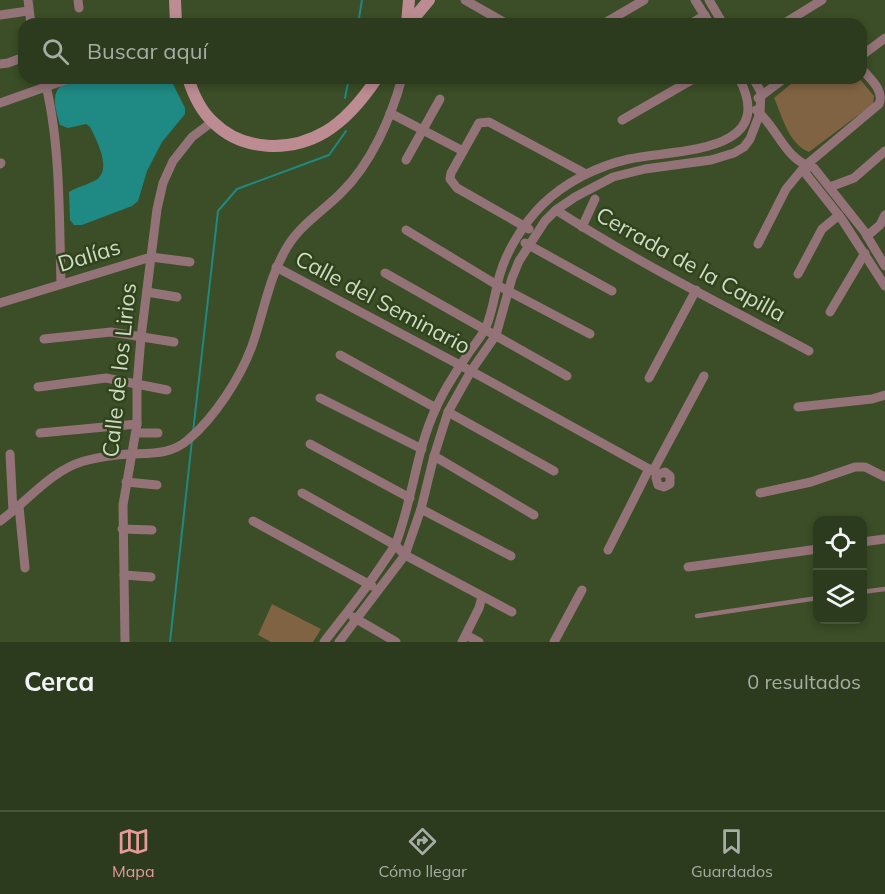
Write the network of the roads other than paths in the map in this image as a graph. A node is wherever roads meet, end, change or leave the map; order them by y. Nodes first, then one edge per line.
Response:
1 (28, 0) edge
2 (175, 0) edge
3 (409, 0) edge
4 (429, 0) edge
5 (465, 0) edge
6 (644, 0) edge
7 (695, 0) edge
8 (709, 0) edge
9 (822, 0) edge
10 (28, 11) junction
11 (0, 15) edge
12 (705, 15) junction
13 (30, 18) edge
14 (173, 18) edge
15 (408, 18) edge
16 (413, 18) edge
17 (496, 18) edge
18 (613, 18) edge
19 (700, 18) edge
20 (707, 18) edge
21 (720, 18) edge
22 (793, 18) edge
23 (885, 38) edge
24 (867, 52) edge
25 (18, 59) edge
26 (0, 64) edge
27 (867, 75) edge
28 (41, 84) edge
29 (45, 84) edge
30 (190, 84) edge
31 (372, 84) edge
32 (400, 84) edge
33 (685, 84) edge
34 (742, 84) edge
35 (756, 84) edge
36 (777, 84) edge
37 (760, 97) junction
38 (440, 99) dead end
39 (0, 103) edge
40 (749, 105) junction
41 (390, 113) junction
42 (760, 113) junction
43 (622, 120) dead end
44 (213, 122) junction
45 (423, 130) junction
46 (463, 151) junction
47 (885, 152) edge
48 (406, 160) dead end
49 (805, 166) junction
50 (586, 174) junction
51 (830, 188) junction
52 (595, 199) dead end
53 (556, 210) junction
54 (838, 215) junction
55 (885, 215) edge
56 (525, 227) junction
57 (582, 227) junction
58 (406, 230) dead end
59 (537, 233) junction
60 (867, 236) junction
61 (517, 239) junction
62 (528, 244) junction
63 (758, 244) dead end
64 (865, 253) junction
65 (151, 257) junction
66 (190, 262) dead end
67 (885, 266) edge
68 (276, 267) junction
69 (385, 273) dead end
70 (798, 274) dead end
71 (61, 284) junction
72 (497, 285) junction
73 (885, 286) edge
74 (696, 290) junction
75 (509, 291) junction
76 (612, 291) dead end
77 (147, 292) junction
78 (177, 297) dead end
79 (0, 303) edge
80 (830, 312) dead end
81 (485, 329) junction
82 (591, 334) dead end
83 (496, 335) junction
84 (141, 337) junction
85 (44, 339) dead end
86 (174, 342) dead end
87 (809, 351) dead end
88 (340, 356) dead end
89 (460, 366) junction
90 (471, 371) junction
91 (567, 376) dead end
92 (704, 376) dead end
93 (649, 378) dead end
94 (137, 385) junction
95 (38, 387) dead end
96 (167, 390) dead end
97 (885, 395) edge
98 (320, 398) dead end
99 (798, 407) dead end
100 (436, 408) junction
101 (448, 412) junction
102 (137, 429) junction
103 (40, 433) dead end
104 (158, 433) dead end
105 (310, 444) dead end
106 (422, 449) junction
107 (10, 454) dead end
108 (132, 454) junction
109 (434, 456) junction
110 (554, 471) dead end
111 (654, 471) junction
112 (885, 477) edge
113 (126, 482) junction
114 (157, 485) dead end
115 (302, 493) dead end
116 (760, 493) dead end
117 (410, 498) junction
118 (16, 509) junction
119 (421, 509) junction
120 (534, 515) dead end
121 (0, 521) edge
122 (253, 521) dead end
123 (122, 529) junction
124 (152, 530) dead end
125 (885, 539) edge
126 (867, 541) edge
127 (395, 545) junction
128 (608, 550) dead end
129 (813, 550) edge
130 (405, 555) junction
131 (511, 556) dead end
132 (688, 567) dead end
133 (25, 568) dead end
134 (124, 575) junction
135 (151, 577) dead end
136 (369, 584) junction
137 (379, 589) junction
138 (885, 589) edge
139 (582, 590) dead end
140 (867, 591) edge
141 (482, 597) junction
142 (813, 599) edge
143 (512, 612) dead end
144 (346, 613) junction
145 (697, 616) dead end
146 (357, 620) junction
147 (464, 639) edge
148 (124, 642) edge
149 (324, 642) edge
150 (339, 642) edge
151 (396, 642) edge
152 (479, 642) edge
153 (554, 642) edge

1 - 10 street
2 - 14 street
3 - 15 street
4 - 16 street
5 - 17 street
6 - 18 street
7 - 12 street
8 - 21 street
9 - 22 street
10 - 11 street
10 - 13 street
12 - 19 street
12 - 20 street
23 - 24 street
25 - 26 street
27 - 49 street
28 - 39 street
29 - 71 street
30 - 44 street
31 - 44 street
32 - 41 street
33 - 43 street
34 - 40 street
35 - 37 street
36 - 37 street
37 - 40 street
37 - 42 street
38 - 45 street
40 - 42 street
40 - 50 street
41 - 45 street
41 - 68 street
42 - 49 street
42 - 53 street
44 - 65 street, Calle de los Lirios
45 - 46 street
45 - 48 street
46 - 50 street
46 - 56 street
47 - 51 street
49 - 51 street
49 - 54 street
49 - 63 street
50 - 56 street
51 - 60 street
52 - 57 street
53 - 57 street, Cerrada de la Capilla
53 - 59 street
54 - 64 street
54 - 70 street
55 - 60 street
56 - 59 street
56 - 61 street
57 - 74 street, Cerrada de la Capilla
58 - 72 street
59 - 62 street
60 - 67 street
61 - 62 street
61 - 72 street
62 - 75 street
62 - 76 street
64 - 73 street
64 - 80 street
65 - 66 street, Dalías
65 - 71 street, Dalías
65 - 77 street, Calle de los Lirios
68 - 89 street, Calle del Seminario
68 - 108 street
69 - 81 street
71 - 79 street, Dalías
72 - 75 street
72 - 81 street
74 - 87 street, Cerrada de la Capilla
74 - 93 street
75 - 82 street
75 - 83 street
77 - 78 street
77 - 84 street, Calle de los Lirios
81 - 83 street
81 - 89 street
83 - 90 street
83 - 91 street
84 - 85 street
84 - 86 street
84 - 94 street, Calle de los Lirios
88 - 100 street
89 - 90 street, Calle del Seminario
89 - 100 street
90 - 101 street
90 - 111 street, Calle del Seminario
92 - 111 street
94 - 95 street
94 - 96 street
94 - 102 street, Calle de los Lirios
97 - 99 street
98 - 106 street
100 - 106 street
101 - 109 street
101 - 110 street
102 - 103 street
102 - 104 street
102 - 108 street, Calle de los Lirios
105 - 117 street
106 - 117 street
107 - 118 street
108 - 113 street, Calle de los Lirios
108 - 118 street
109 - 119 street
109 - 120 street
111 - 128 street
112 - 116 street
113 - 114 street
113 - 123 street, Calle de los Lirios
115 - 127 street
117 - 127 street
118 - 121 street
118 - 133 street
119 - 130 street
119 - 131 street
122 - 136 street
123 - 124 street
123 - 134 street, Calle de los Lirios
125 - 126 street
127 - 130 street
127 - 136 street
129 - 132 street
130 - 137 street
130 - 141 street
134 - 135 street
134 - 148 street, Calle de los Lirios
136 - 137 street
136 - 144 street
137 - 146 street
138 - 140 lane
139 - 153 street
141 - 143 street
141 - 147 street
142 - 145 lane
144 - 146 street
144 - 149 street
146 - 150 street
146 - 151 street
147 - 152 street

